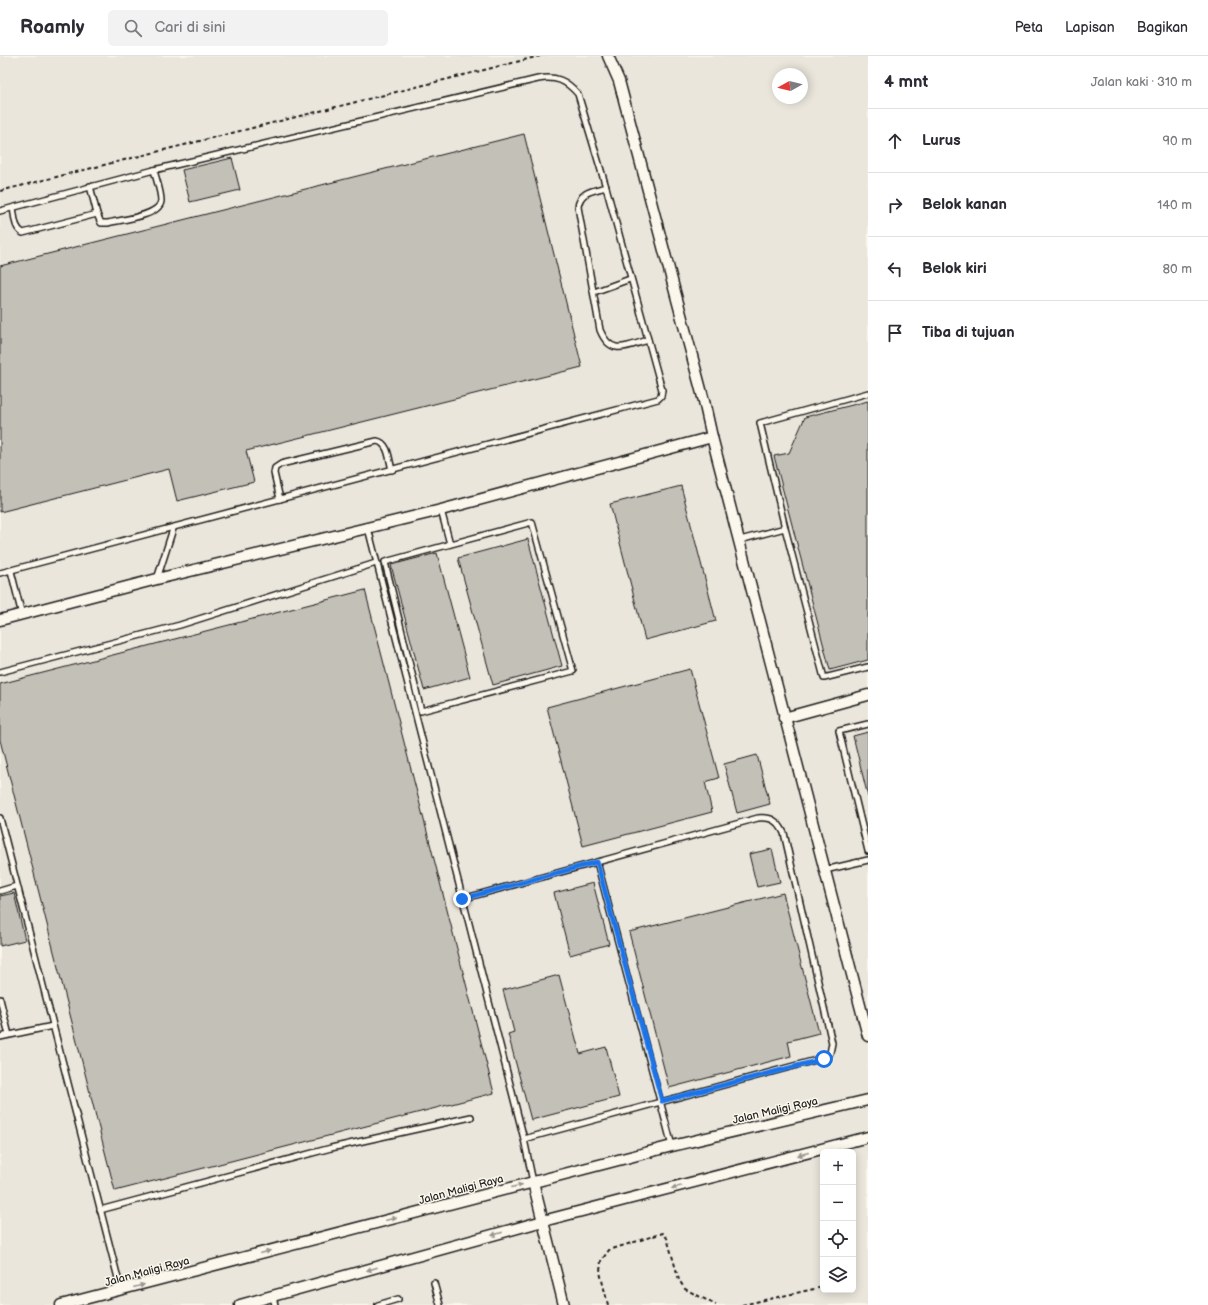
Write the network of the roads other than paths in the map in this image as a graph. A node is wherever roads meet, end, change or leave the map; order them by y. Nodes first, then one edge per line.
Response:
1 (608, 56) edge
2 (154, 170) junction
3 (90, 186) junction
4 (606, 187) junction
5 (13, 208) junction
6 (0, 212) edge
7 (97, 214) junction
8 (630, 279) junction
9 (594, 292) junction
10 (648, 340) junction
11 (868, 393) edge
12 (712, 437) junction
13 (392, 470) junction
14 (280, 499) junction
15 (441, 510) junction
16 (368, 528) junction
17 (785, 528) junction
18 (173, 529) junction
19 (740, 540) junction
20 (450, 544) junction
21 (376, 563) junction
22 (10, 571) junction
23 (0, 574) edge
24 (156, 579) junction
25 (22, 615) junction
26 (0, 620) edge
27 (868, 666) edge
28 (0, 672) edge
29 (868, 695) edge
30 (784, 718) junction
31 (868, 724) edge
32 (0, 818) edge
33 (868, 851) edge
34 (868, 860) edge
35 (597, 862) junction
36 (825, 870) junction
37 (17, 886) junction
38 (0, 891) edge
39 (462, 899) junction
40 (0, 999) edge
41 (53, 1026) junction
42 (9, 1035) junction
43 (868, 1036) edge
44 (0, 1037) edge
45 (868, 1100) edge
46 (662, 1101) junction
47 (471, 1117) dead end
48 (868, 1137) edge
49 (524, 1139) junction
50 (672, 1146) junction
51 (533, 1182) junction
52 (100, 1210) junction
53 (543, 1221) junction
54 (434, 1283) dead end
55 (121, 1291) junction
56 (398, 1299) dead end
57 (274, 1301) edge
58 (61, 1305) edge
59 (240, 1305) edge
60 (378, 1305) edge
61 (440, 1305) edge
62 (564, 1305) edge

1 - 12 street
2 - 3 lane
2 - 4 lane
2 - 7 lane
3 - 5 lane
3 - 7 lane
4 - 8 lane
4 - 9 lane
5 - 6 lane
5 - 7 lane
8 - 9 lane
8 - 10 lane
9 - 10 lane
10 - 13 lane
11 - 17 lane
12 - 15 street
12 - 19 street
13 - 14 lane
13 - 14 lane
14 - 18 lane
15 - 16 street
15 - 20 lane
16 - 21 lane
16 - 24 street
17 - 19 lane
17 - 27 lane
18 - 22 lane
18 - 24 lane
19 - 30 street
20 - 20 lane
21 - 28 lane
21 - 39 lane
22 - 23 lane
22 - 25 lane
24 - 25 street
25 - 26 street
29 - 30 street
30 - 36 street
31 - 33 lane
32 - 37 lane
34 - 36 lane
35 - 39 lane
35 - 46 lane
35 - 46 lane
36 - 43 street
37 - 38 lane
37 - 41 lane
39 - 49 lane
40 - 42 lane
41 - 42 lane
41 - 52 lane
42 - 44 lane
45 - 50 street, Jalan Maligi Raya
46 - 49 lane
46 - 50 lane
47 - 52 lane
48 -> 53 street
49 - 51 lane
50 - 51 street, Jalan Maligi Raya
51 - 53 street
55 -> 51 street, Jalan Maligi Raya
52 - 55 lane
53 -> 57 street
53 - 62 street
54 - 61 lane
55 - 58 street, Jalan Maligi Raya
56 - 60 lane
57 - 59 street

